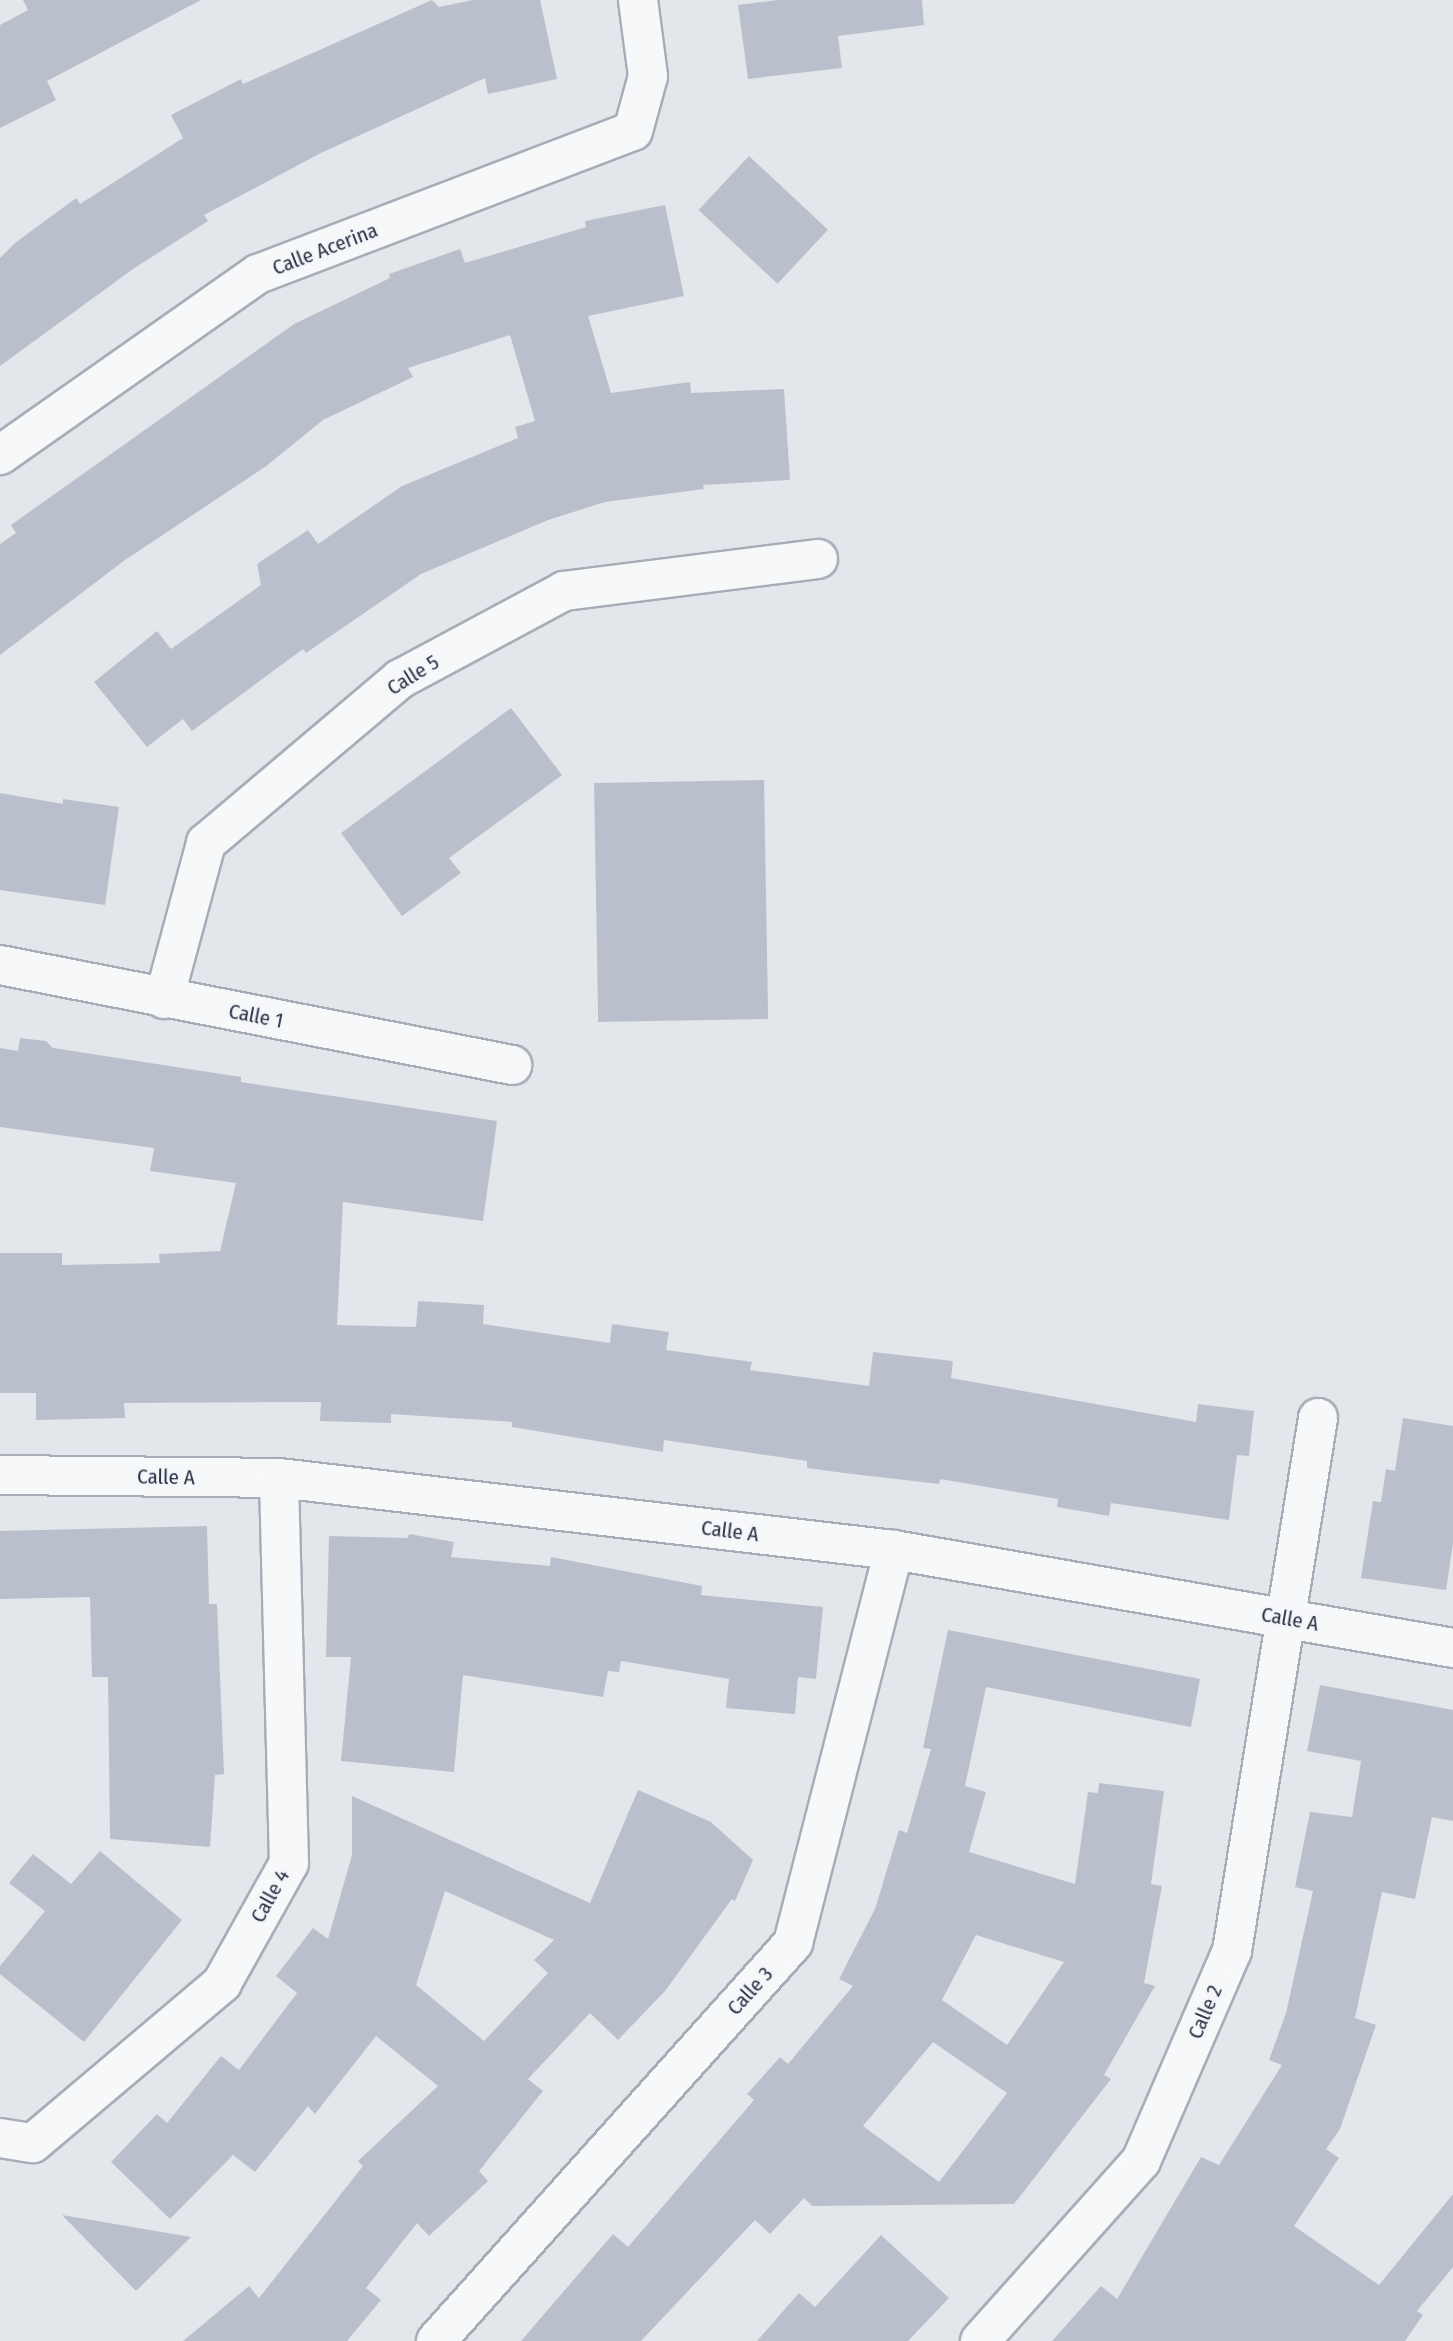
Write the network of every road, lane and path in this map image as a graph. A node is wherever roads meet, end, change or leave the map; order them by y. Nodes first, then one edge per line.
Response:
1 (638, 0) edge
2 (0, 455) edge
3 (818, 559) dead end
4 (0, 965) edge
5 (164, 999) junction
6 (512, 1065) dead end
7 (1318, 1418) dead end
8 (0, 1475) edge
9 (279, 1478) junction
10 (894, 1550) junction
11 (1285, 1618) junction
12 (1453, 1648) edge
13 (0, 2138) edge
14 (436, 2341) edge
15 (981, 2341) edge

1 - 2 street, Calle Acerina
3 - 5 street, Calle 5
4 - 5 street, Calle 1
5 - 6 street, Calle 1
7 - 11 street, Calle 2
8 - 9 street, Calle A
9 - 10 street, Calle A
9 - 13 street, Calle 4
10 - 11 street, Calle A
10 - 14 street, Calle 3
11 - 12 street, Calle A
11 - 15 street, Calle 2

